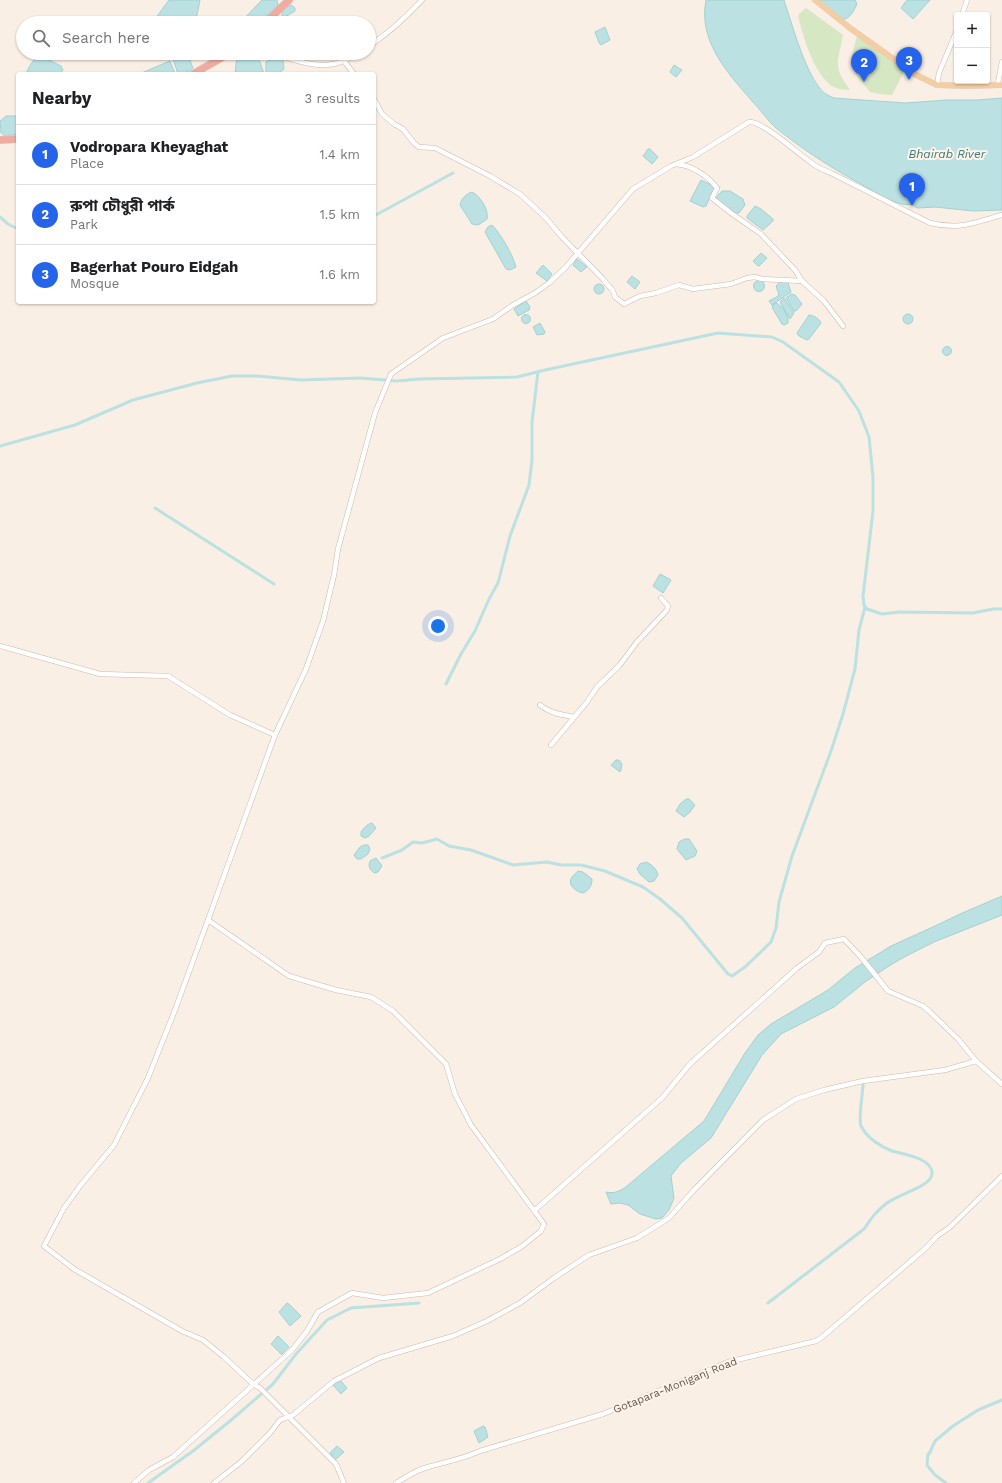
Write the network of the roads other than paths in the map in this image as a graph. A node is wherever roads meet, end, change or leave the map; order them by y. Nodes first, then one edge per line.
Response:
1 (289, 0) edge
2 (422, 0) edge
3 (815, 0) edge
4 (967, 0) edge
5 (963, 12) edge
6 (272, 16) edge
7 (954, 37) edge
8 (376, 41) edge
9 (218, 60) edge
10 (296, 60) edge
11 (344, 61) joint
12 (1002, 62) edge
13 (197, 72) edge
14 (352, 72) edge
15 (937, 85) junction
16 (1002, 85) edge
17 (376, 103) edge
18 (16, 139) edge
19 (0, 140) edge
20 (677, 164) junction
21 (1002, 215) edge
22 (578, 253) junction
23 (802, 281) junction
24 (843, 326) dead end
25 (661, 598) dead end
26 (0, 646) edge
27 (540, 705) dead end
28 (574, 717) junction
29 (275, 735) junction
30 (551, 745) dead end
31 (208, 920) junction
32 (976, 1061) junction
33 (1002, 1084) edge
34 (1002, 1176) edge
35 (534, 1210) junction
36 (253, 1384) junction
37 (288, 1417) junction
38 (134, 1483) edge
39 (214, 1483) edge
40 (344, 1483) edge
41 (396, 1483) edge

1 - 6 highway
2 - 8 street
3 - 15 main road
4 - 5 street
7 - 15 street
9 - 13 highway
10 - 11 street
11 - 14 street
12 - 16 street
15 - 16 main road
17 - 22 street
18 - 19 highway
20 - 21 street
20 - 22 street
20 - 23 street
22 - 23 street
22 - 29 street
23 - 24 street
25 - 28 street
26 - 29 street
27 - 28 street
28 - 30 street
29 - 31 street
31 - 35 street
31 - 36 street
32 - 33 street
32 - 35 street
32 - 37 street
34 - 41 street, Gotapara-Moniganj Road
35 - 36 street
36 - 37 street
36 - 38 street
37 - 39 street
37 - 40 street

